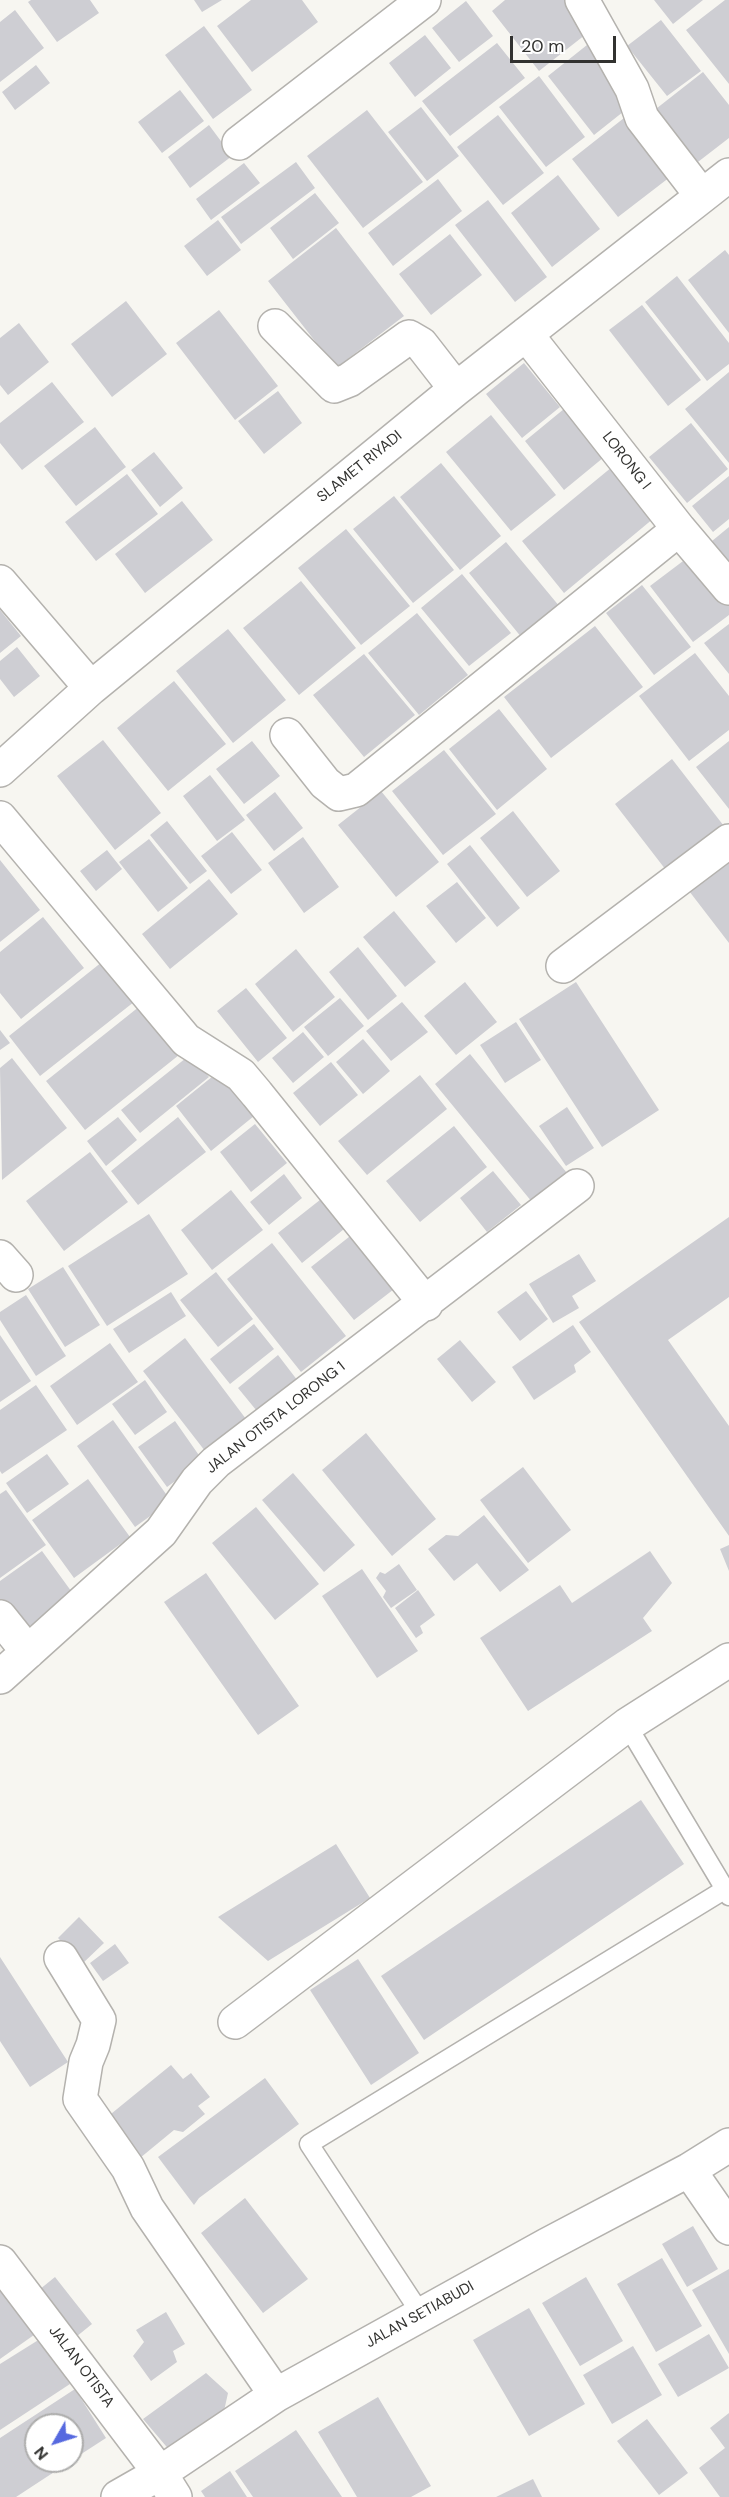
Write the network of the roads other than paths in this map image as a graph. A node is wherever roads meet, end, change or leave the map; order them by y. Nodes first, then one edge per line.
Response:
1 (424, 0) edge
2 (582, 0) edge
3 (239, 143) dead end
4 (729, 175) edge
5 (702, 196) junction
6 (275, 326) dead end
7 (526, 334) junction
8 (456, 389) junction
9 (680, 529) junction
10 (0, 582) edge
11 (729, 588) edge
12 (91, 688) junction
13 (288, 735) dead end
14 (0, 770) edge
15 (0, 818) edge
16 (729, 841) edge
17 (563, 966) dead end
18 (577, 1186) dead end
19 (426, 1304) junction
20 (0, 1617) edge
21 (28, 1652) junction
22 (729, 1660) edge
23 (0, 1677) edge
24 (627, 1725) junction
25 (727, 1893) edge
26 (62, 1958) dead end
27 (235, 2022) dead end
28 (729, 2145) edge
29 (689, 2170) junction
30 (729, 2228) edge
31 (0, 2262) edge
32 (421, 2314) junction
33 (276, 2395) junction
34 (168, 2485) edge
35 (118, 2497) edge

1 - 3 street
2 - 5 street
4 - 5 street, SLAMET RIYADI
5 - 7 street, SLAMET RIYADI
6 - 8 street
7 - 8 street, SLAMET RIYADI
7 - 9 street, LORONG I
8 - 12 street, SLAMET RIYADI
9 - 11 street, LORONG I
9 - 13 street
10 - 12 street
12 - 14 street, SLAMET RIYADI
15 - 19 street
16 - 17 street
18 - 19 street, JALAN OTISTA LORONG 1
19 - 21 street, JALAN OTISTA LORONG 1
20 - 21 street
21 - 23 street, JALAN OTISTA LORONG 1
22 - 24 street
24 - 25 lane
24 - 27 street
25 - 32 lane
26 - 33 street
28 - 29 street, JALAN SETIABUDI
29 - 30 street
29 - 32 street, JALAN SETIABUDI
31 - 34 street, JALAN OTISTA
32 - 33 street, JALAN SETIABUDI
33 - 34 street, JALAN SETIABUDI
34 - 35 street, JALAN SETIABUDI

